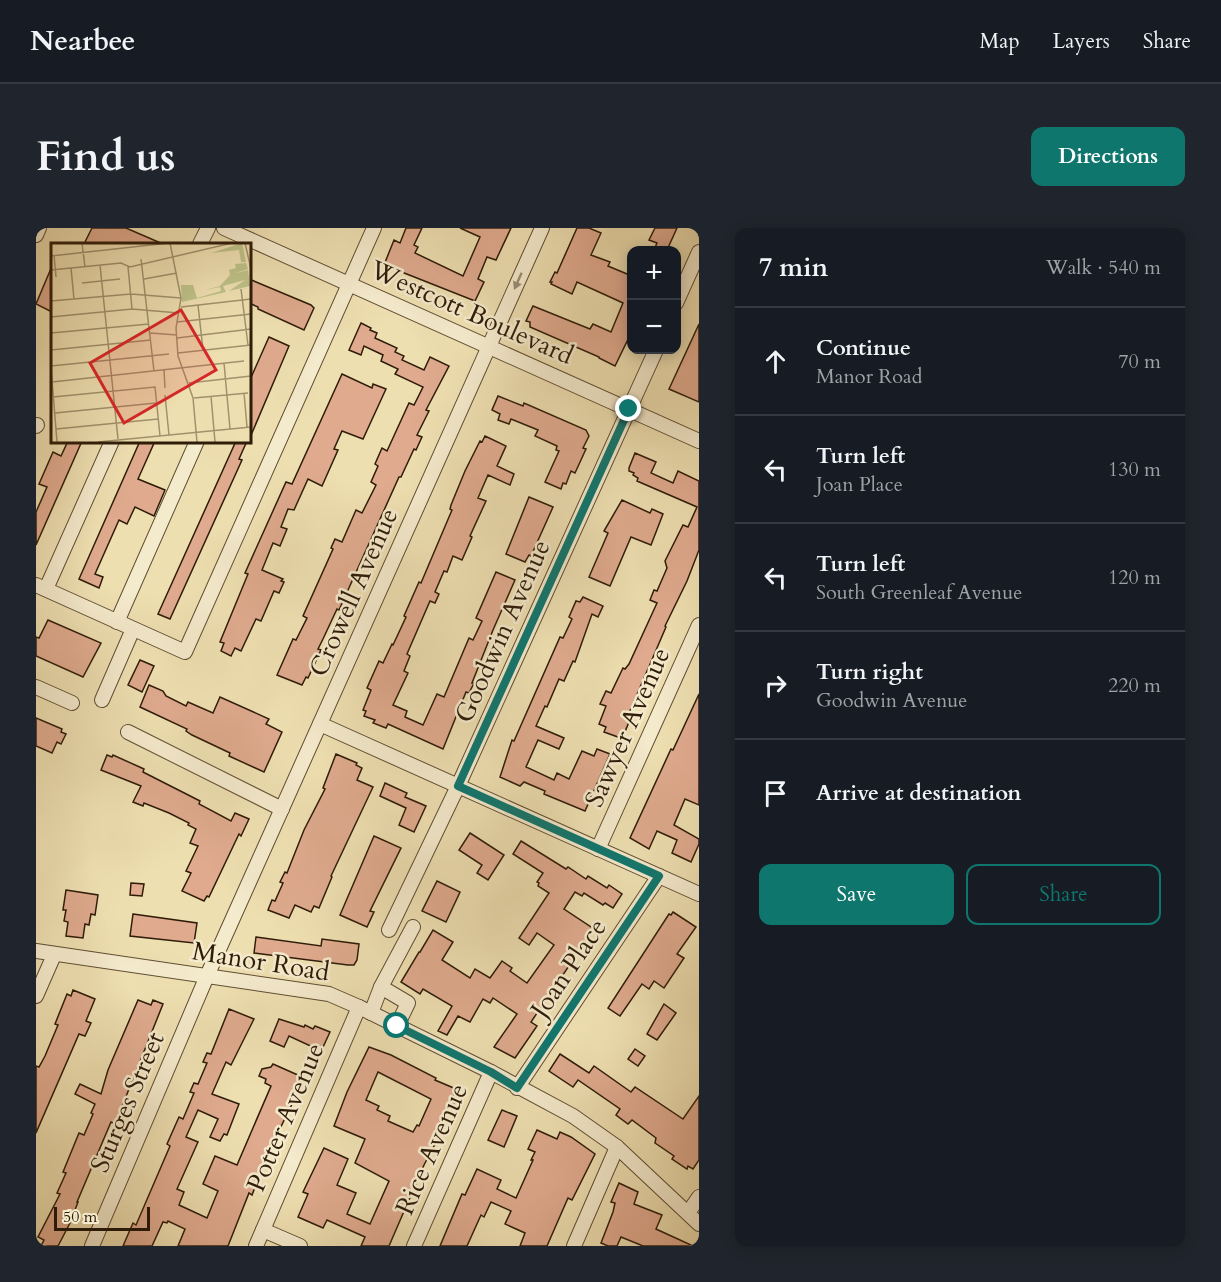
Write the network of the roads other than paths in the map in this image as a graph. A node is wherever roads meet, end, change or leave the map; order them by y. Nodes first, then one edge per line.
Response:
1 (39, 228) edge
2 (208, 228) edge
3 (224, 228) edge
4 (374, 228) edge
5 (542, 228) edge
6 (36, 235) edge
7 (200, 243) edge
8 (699, 252) edge
9 (349, 284) junction
10 (677, 300) edge
11 (489, 347) junction
12 (654, 354) edge
13 (629, 409) junction
14 (699, 441) edge
15 (112, 442) edge
16 (197, 442) edge
17 (41, 587) edge
18 (117, 622) junction
19 (699, 625) edge
20 (133, 629) junction
21 (36, 687) edge
22 (102, 700) dead end
23 (72, 703) dead end
24 (320, 724) junction
25 (128, 732) dead end
26 (458, 786) junction
27 (282, 809) junction
28 (598, 849) junction
29 (659, 876) junction
30 (699, 894) edge
31 (413, 927) dead end
32 (389, 930) dead end
33 (36, 951) edge
34 (54, 955) junction
35 (207, 976) junction
36 (381, 987) junction
37 (36, 996) edge
38 (365, 1010) junction
39 (397, 1026) junction
40 (491, 1072) junction
41 (517, 1088) junction
42 (617, 1147) junction
43 (699, 1197) edge
44 (688, 1213) junction
45 (699, 1224) edge
46 (263, 1230) junction
47 (92, 1246) edge
48 (256, 1246) edge
49 (300, 1246) edge
50 (414, 1246) edge
51 (574, 1246) edge

1 - 6 street
2 - 7 street
3 - 9 street, Westcott Boulevard
4 - 9 street
5 -> 11 street, Crowell Avenue
8 - 10 street
9 - 11 street, Westcott Boulevard
9 - 20 street
11 - 13 street, Westcott Boulevard
11 - 24 street, Crowell Avenue
12 - 13 street, Goodwin Avenue
13 - 14 street, Westcott Boulevard
13 - 26 street, Goodwin Avenue
15 - 17 street
16 - 18 street
17 - 18 street
18 - 20 street
19 - 28 street, Sawyer Avenue
20 - 22 street
21 - 23 street
24 - 26 street
24 - 27 street, Crowell Avenue
25 - 27 street
26 - 28 street
26 - 32 street, Goodwin Avenue
27 - 35 street, Crowell Avenue
28 - 29 street
29 - 30 street
29 - 41 street, Joan Place
31 - 36 street, Potter Avenue
33 - 34 street, Manor Road
34 - 35 street, Manor Road
34 - 37 street
35 - 38 street, Manor Road
35 - 47 street, Sturges Street
36 - 38 street, Potter Avenue
36 - 39 street
38 - 39 street, Manor Road
38 - 46 street, Potter Avenue
39 - 40 street, Manor Road
40 - 41 street, Manor Road
40 - 50 street, Rice Avenue
41 - 42 street, Manor Road
42 - 44 street, Manor Road
42 - 51 street
43 - 44 street
44 - 45 street, Manor Road
46 - 48 street, Potter Avenue
46 - 49 street

